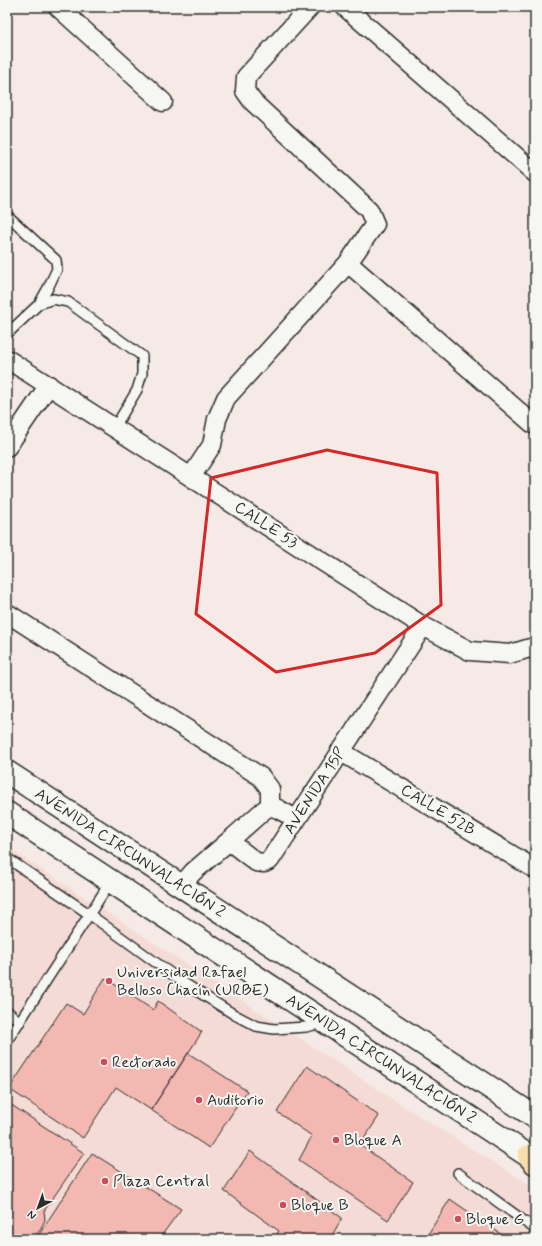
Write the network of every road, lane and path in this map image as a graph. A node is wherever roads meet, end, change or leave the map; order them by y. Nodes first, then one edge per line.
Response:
1 (58, 7) edge
2 (310, 7) edge
3 (345, 7) edge
4 (163, 102) dead end
5 (535, 173) edge
6 (7, 215) edge
7 (348, 263) junction
8 (39, 304) junction
9 (7, 334) edge
10 (7, 359) edge
11 (49, 385) junction
12 (535, 425) edge
13 (115, 427) junction
14 (7, 447) edge
15 (191, 477) junction
16 (7, 613) edge
17 (423, 626) junction
18 (533, 648) edge
19 (340, 751) junction
20 (7, 772) edge
21 (270, 806) junction
22 (7, 813) edge
23 (296, 819) junction
24 (229, 841) junction
25 (7, 858) edge
26 (535, 869) edge
27 (111, 881) junction
28 (182, 886) junction
29 (89, 914) junction
30 (7, 1011) edge
31 (20, 1022) junction
32 (326, 1022) junction
33 (7, 1041) edge
34 (535, 1117) edge
35 (533, 1159) edge
36 (458, 1173) dead end
37 (535, 1229) edge

1 - 4 street
2 - 7 street
3 - 5 street
6 - 8 lane
7 - 12 street
7 - 15 street
8 - 9 lane
8 - 13 lane
10 - 11 street, CALLE 53
11 - 13 street, CALLE 53
11 - 14 street
13 - 15 street, CALLE 53
15 - 17 street, CALLE 53
16 - 21 street
17 - 18 street, CALLE 53
17 - 19 street, AVENIDA 15P
19 - 23 street, AVENIDA 15P
19 - 26 street, CALLE 52B
20 - 28 main road, AVENIDA CIRCUNVALACIÓN 2
21 - 23 street
21 - 24 street
22 - 27 main road, AVENIDA CIRCUNVALACIÓN 2
23 - 24 street, AVENIDA 15P
24 - 28 street
25 - 29 lane
27 - 29 lane
27 - 32 main road, AVENIDA CIRCUNVALACIÓN 2
28 - 34 main road, AVENIDA CIRCUNVALACIÓN 2
29 - 31 lane
29 - 32 lane
30 - 31 lane
31 - 33 lane
32 - 35 main road, AVENIDA CIRCUNVALACIÓN 2
36 - 37 lane

